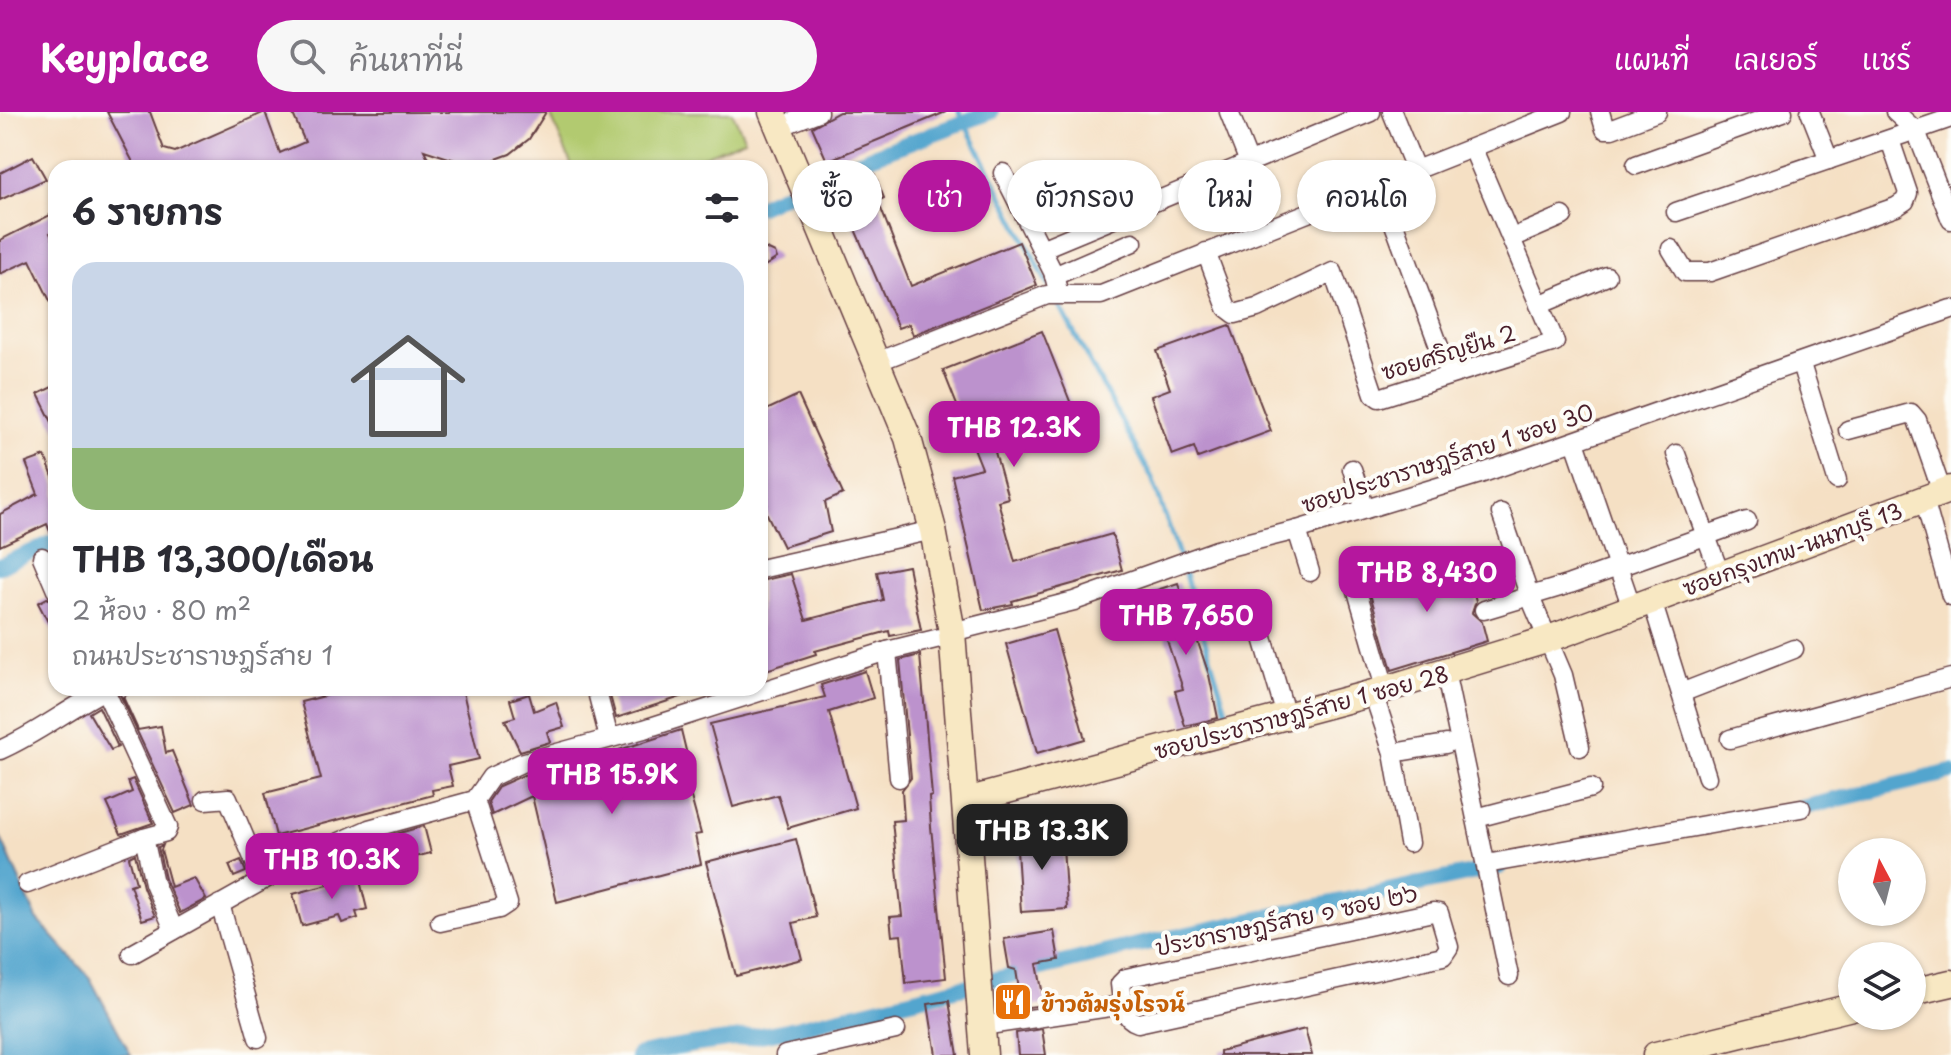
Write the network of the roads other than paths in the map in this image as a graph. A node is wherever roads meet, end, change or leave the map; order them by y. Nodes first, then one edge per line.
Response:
1 (818, 112) edge
2 (1229, 112) edge
3 (1371, 112) edge
4 (1392, 112) edge
5 (1562, 112) edge
6 (1600, 112) edge
7 (1657, 112) edge
8 (1783, 112) edge
9 (1810, 112) edge
10 (1895, 112) edge
11 (1347, 116) edge
12 (1951, 118) edge
13 (776, 120) edge
14 (1916, 131) junction
15 (1890, 140) junction
16 (1473, 149) junction
17 (1248, 160) edge
18 (1260, 160) edge
19 (1412, 160) edge
20 (1829, 160) junction
21 (1436, 163) edge
22 (1636, 165) dead end
23 (1003, 173) dead end
24 (1178, 191) edge
25 (1676, 212) dead end
26 (1950, 215) edge
27 (1563, 216) dead end
28 (1297, 217) edge
29 (1397, 232) edge
30 (1512, 238) junction
31 (1133, 242) dead end
32 (1041, 249) junction
33 (1671, 249) dead end
34 (1206, 252) junction
35 (1607, 276) dead end
36 (1054, 290) junction
37 (1539, 305) junction
38 (1951, 309) edge
39 (879, 361) junction
40 (1801, 364) junction
41 (1447, 368) dead end
42 (1848, 430) dead end
43 (1575, 442) junction
44 (1676, 454) dead end
45 (1352, 469) dead end
46 (1837, 480) dead end
47 (1939, 493) edge
48 (1365, 509) junction
49 (1501, 513) dead end
50 (1747, 521) dead end
51 (933, 530) junction
52 (1297, 530) junction
53 (1705, 535) junction
54 (42, 557) dead end
55 (768, 567) edge
56 (1617, 567) junction
57 (48, 571) edge
58 (1310, 572) dead end
59 (1720, 574) junction
60 (1353, 577) dead end
61 (1951, 596) edge
62 (1530, 597) junction
63 (1642, 604) junction
64 (1484, 610) dead end
65 (1256, 614) dead end
66 (952, 633) junction
67 (1546, 640) junction
68 (1794, 649) dead end
69 (887, 651) junction
70 (1445, 671) junction
71 (1951, 678) edge
72 (768, 688) edge
73 (1379, 691) junction
74 (1681, 693) junction
75 (92, 696) edge
76 (108, 696) edge
77 (598, 696) edge
78 (743, 696) edge
79 (1286, 716) junction
80 (609, 738) junction
81 (1730, 739) dead end
82 (1446, 744) dead end
83 (1580, 747) dead end
84 (0, 750) edge
85 (1393, 753) junction
86 (1707, 777) dead end
87 (899, 778) dead end
88 (1591, 788) dead end
89 (205, 800) dead end
90 (475, 800) junction
91 (966, 801) junction
92 (1801, 808) dead end
93 (1476, 818) junction
94 (144, 838) junction
95 (1409, 843) dead end
96 (1488, 870) junction
97 (262, 879) junction
98 (27, 884) dead end
99 (220, 904) junction
100 (440, 922) dead end
101 (174, 930) junction
102 (132, 954) dead end
103 (1509, 976) dead end
104 (1951, 983) edge
105 (1926, 989) edge
106 (1123, 1005) junction
107 (1838, 1010) edge
108 (982, 1026) junction
109 (896, 1030) dead end
110 (258, 1038) dead end
111 (785, 1055) edge
112 (984, 1055) edge
113 (1656, 1055) edge

1 - 13 street
2 - 17 street
3 - 11 street
4 - 19 street
5 - 16 street
6 - 7 street
8 - 22 street
9 - 20 street
10 - 14 street
11 - 18 street
12 - 14 street
13 - 39 street
14 - 15 street
14 - 26 street
15 - 20 street
15 - 33 street
16 - 21 street
16 - 30 street
20 - 25 street
23 - 32 street
24 - 32 street
27 - 30 street
28 - 34 street
29 - 41 street
30 - 37 street
31 - 36 street
32 - 36 street
34 - 36 street
34 - 37 street, ซอยศริญยืน 2
35 - 37 street
36 - 39 street
38 - 40 street, ซอยประชาราษฎร์สาย 1 ซอย 30
39 - 51 street
40 - 43 street, ซอยประชาราษฎร์สาย 1 ซอย 30
40 - 46 street
42 - 47 street
43 - 48 street, ซอยประชาราษฎร์สาย 1 ซอย 30
43 - 56 street
44 - 53 street
45 - 48 street
47 - 59 street, ซอยกรุงเทพ-นนทบุรี 13
47 - 61 street
48 - 52 street, ซอยประชาราษฎร์สาย 1 ซอย 30
49 - 62 street
50 - 53 street
51 - 55 street
51 - 66 street
52 - 58 street
52 - 66 street, ซอยประชาราษฎร์สาย 1 ซอย 30
53 - 56 street
53 - 59 street
54 - 57 street
56 - 62 street
56 - 63 street
59 - 63 street, ซอยกรุงเทพ-นนทบุรี 13
60 - 73 street
62 - 64 street
62 - 67 street
63 - 67 street, ซอยประชาราษฎร์สาย 1 ซอย 28
63 - 74 street
65 - 79 street
66 - 69 street, ซอยประชาราษฎร์สาย 1 ซอย 30
66 - 91 street
67 - 70 street, ซอยประชาราษฎร์สาย 1 ซอย 28
67 - 83 street
68 - 74 street
69 - 72 street, ซอยประชาราษฎร์สาย 1 ซอย 30
69 - 87 street
70 - 73 street, ซอยประชาราษฎร์สาย 1 ซอย 28
70 - 93 street
71 - 81 street
73 - 79 street, ซอยประชาราษฎร์สาย 1 ซอย 28
73 - 85 street
74 - 86 street
75 - 84 street
76 - 94 street
77 - 80 street
78 - 80 street, ซอยประชาราษฎร์สาย 1 ซอย 30
79 - 91 street, ซอยประชาราษฎร์สาย 1 ซอย 28
80 - 90 street, ซอยประชาราษฎร์สาย 1 ซอย 30
82 - 85 street
85 - 95 street
88 - 93 street
89 - 97 street
90 - 97 street
90 - 100 street
91 - 108 street
92 - 96 street
93 - 96 street
94 - 98 street
94 - 101 street
96 - 103 street
97 - 99 street
99 - 101 street
99 - 110 street
101 - 102 street
104 - 105 street
106 - 106 street, ประชาราษฎร์สาย ๑ ซอย ๒๖
106 - 108 street
107 - 113 street
108 - 112 street
109 - 111 street

